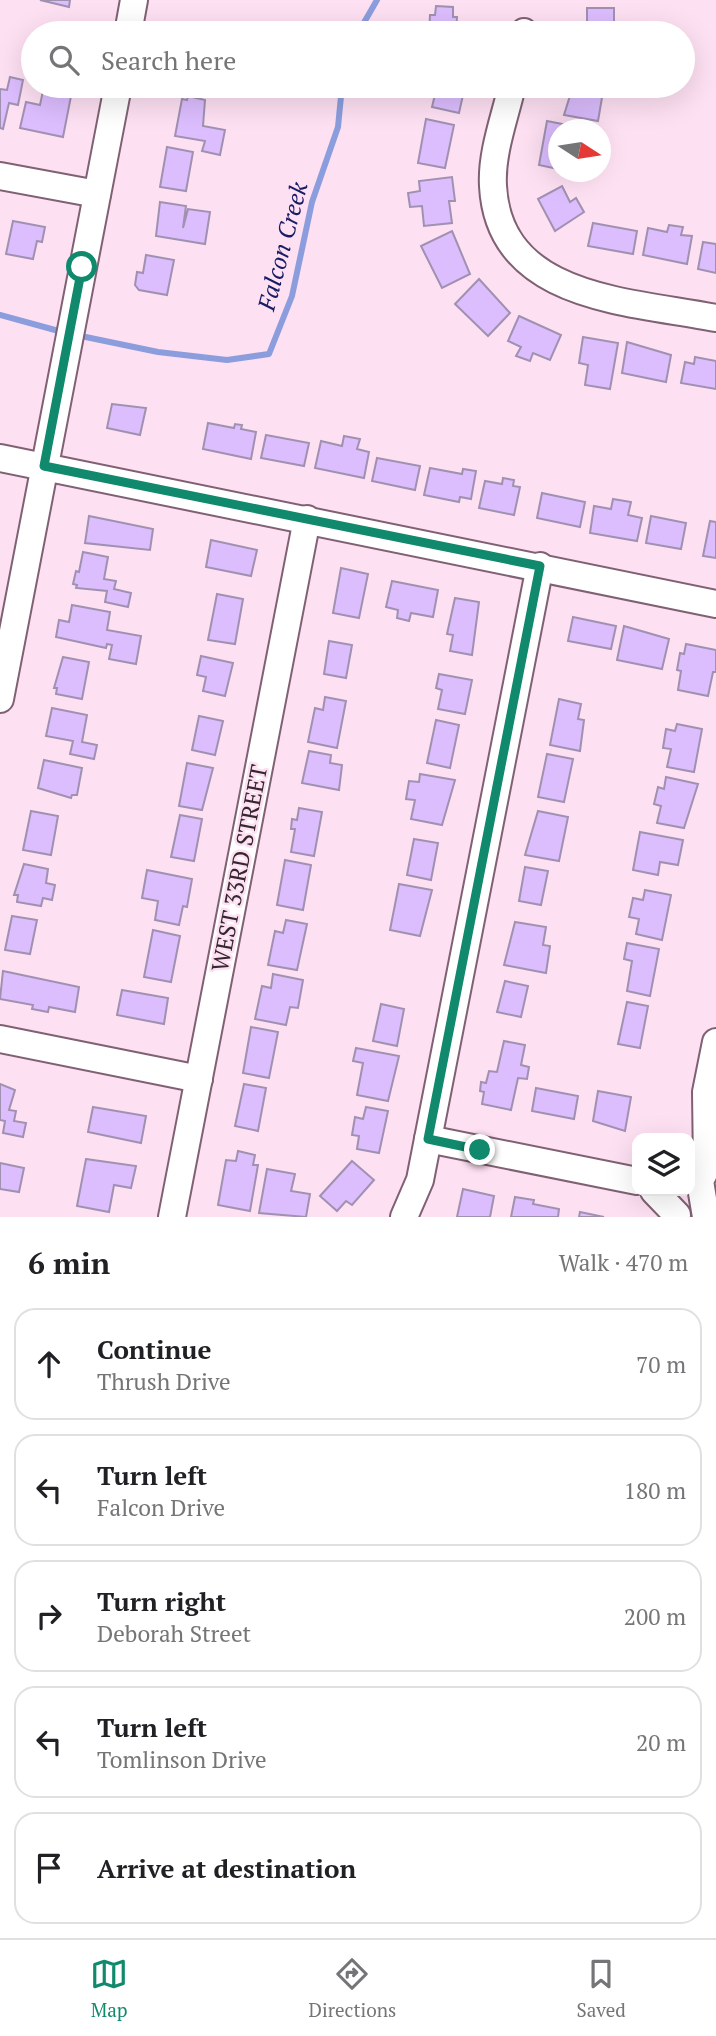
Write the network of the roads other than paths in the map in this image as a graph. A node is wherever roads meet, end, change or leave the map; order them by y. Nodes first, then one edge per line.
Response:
1 (134, 0) edge
2 (130, 21) edge
3 (116, 98) edge
4 (510, 98) edge
5 (0, 176) edge
6 (97, 194) junction
7 (716, 318) edge
8 (0, 458) edge
9 (44, 466) junction
10 (307, 519) junction
11 (540, 566) junction
12 (716, 604) edge
13 (0, 699) edge
14 (0, 1039) edge
15 (716, 1042) edge
16 (199, 1079) junction
17 (428, 1139) junction
18 (704, 1166) edge
19 (632, 1180) edge
20 (662, 1196) edge
21 (678, 1207) edge
22 (172, 1217) edge
23 (404, 1217) edge
24 (706, 1217) edge

1 - 2 street
3 - 6 street
4 - 7 street
5 - 6 street
6 - 9 street
8 - 9 street
9 - 10 street
9 - 13 street
10 - 11 street
10 - 16 street, WEST 33RD STREET
11 - 12 street
11 - 17 street
14 - 16 street
15 - 18 street
16 - 22 street, WEST 33RD STREET
17 - 19 street
17 - 23 street
18 - 24 street
20 - 21 street

